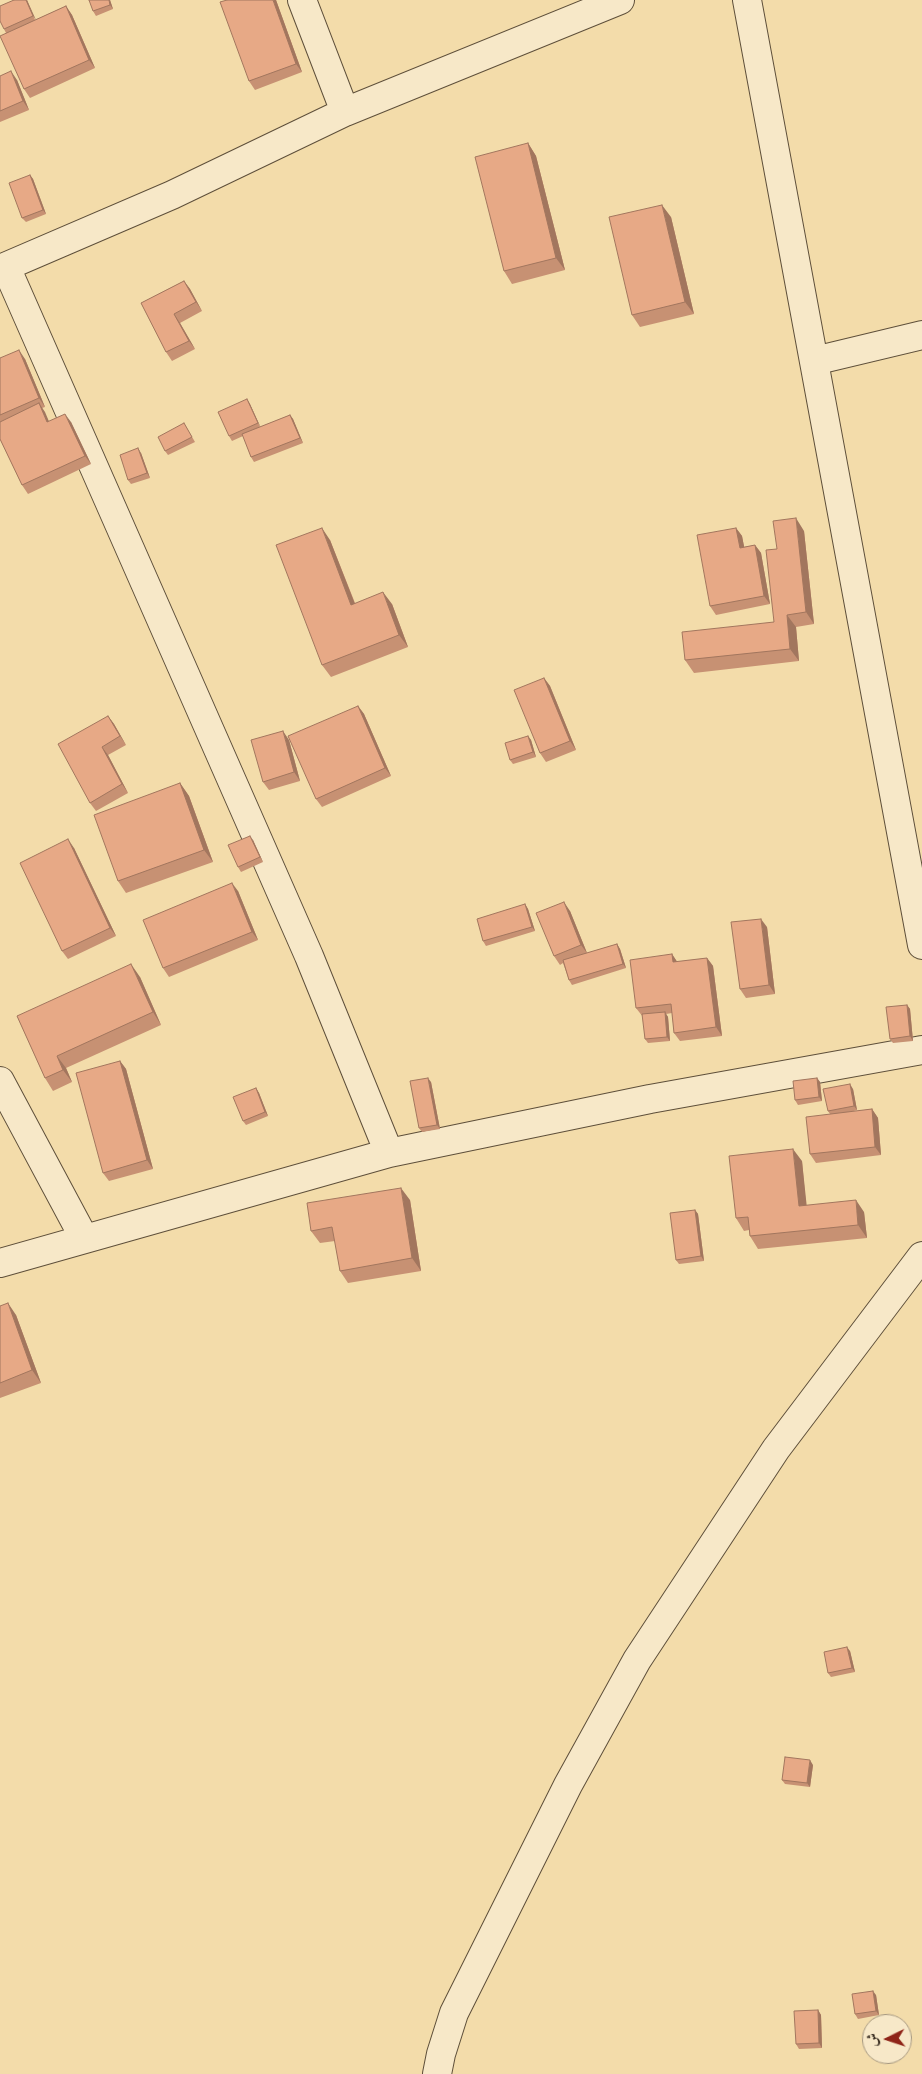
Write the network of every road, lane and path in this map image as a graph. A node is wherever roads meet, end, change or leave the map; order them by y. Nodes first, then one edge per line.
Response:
1 (302, 0) edge
2 (620, 0) edge
3 (747, 0) edge
4 (345, 112) junction
5 (3, 268) edge
6 (922, 335) edge
7 (814, 361) junction
8 (922, 945) edge
9 (922, 1050) edge
10 (0, 1081) edge
11 (389, 1153) junction
12 (84, 1238) junction
13 (922, 1256) edge
14 (0, 1263) edge
15 (437, 2074) edge

1 - 4 street
2 - 4 street
3 - 7 street
4 - 5 street
5 - 11 street
6 - 7 street
7 - 8 street
9 - 11 street
10 - 12 street
11 - 12 street
12 - 14 street
13 - 15 street

